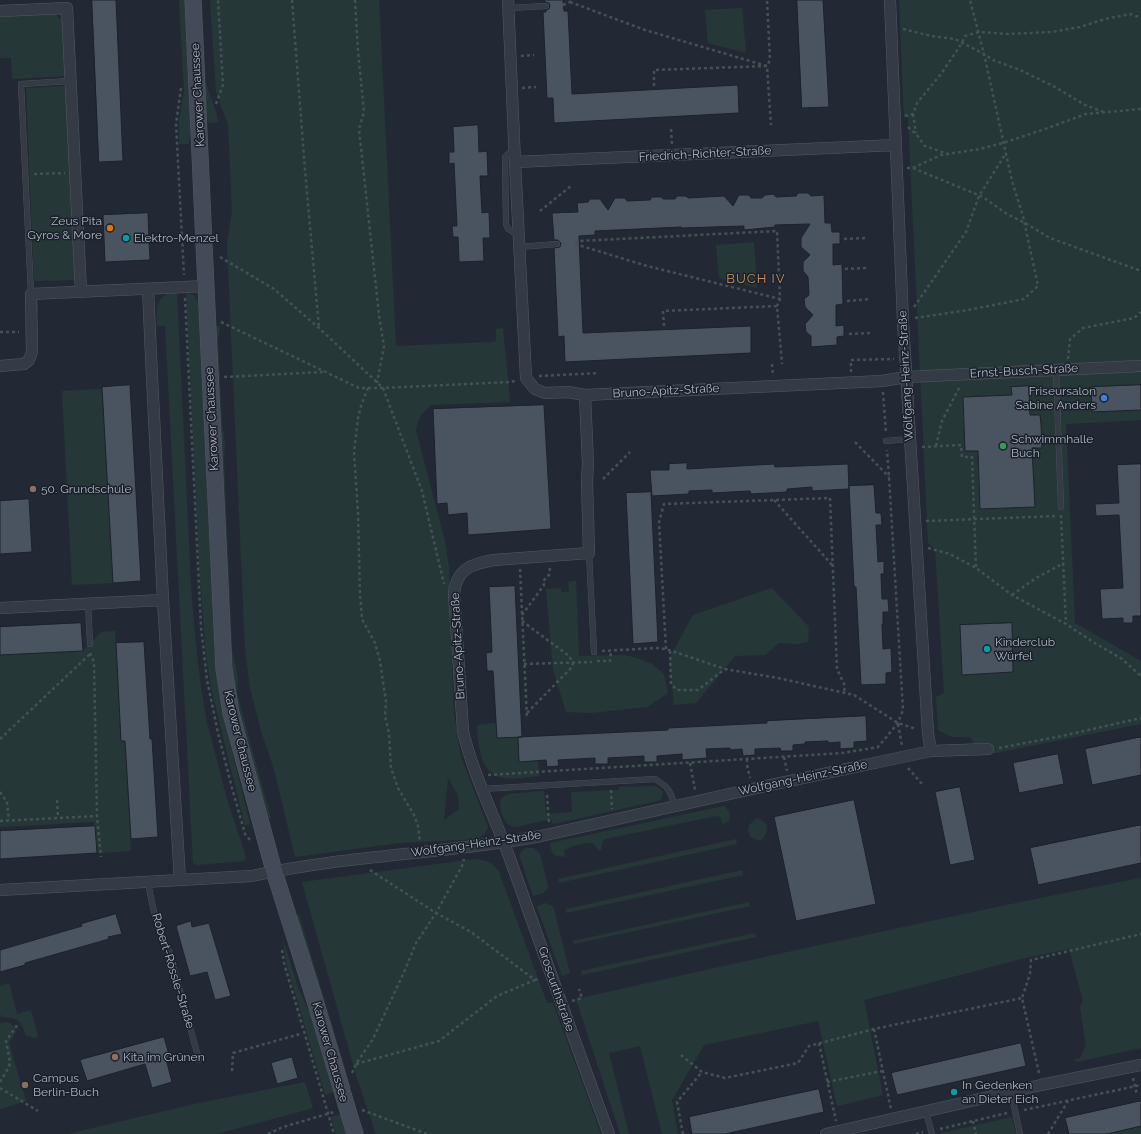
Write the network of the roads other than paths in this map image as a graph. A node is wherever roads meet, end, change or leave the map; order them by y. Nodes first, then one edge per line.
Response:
1 (193, 0) edge
2 (890, 0) edge
3 (68, 4) edge
4 (508, 4) edge
5 (546, 6) dead end
6 (0, 11) edge
7 (70, 81) junction
8 (896, 145) junction
9 (514, 147) junction
10 (515, 162) junction
11 (518, 241) junction
12 (557, 244) dead end
13 (206, 286) junction
14 (148, 289) junction
15 (81, 292) junction
16 (31, 294) junction
17 (0, 366) edge
18 (1141, 366) edge
19 (1056, 370) junction
20 (906, 377) junction
21 (585, 395) junction
22 (886, 441) road end
23 (910, 443) junction
24 (1061, 507) road end
25 (589, 553) junction
26 (163, 600) junction
27 (88, 603) junction
28 (0, 608) edge
29 (90, 644) road end
30 (594, 652) road end
31 (988, 749) road end
32 (931, 751) junction
33 (482, 789) junction
34 (675, 806) junction
35 (504, 843) junction
36 (274, 871) junction
37 (180, 880) junction
38 (148, 882) junction
39 (0, 890) edge
40 (199, 1060) dead end
41 (1136, 1066) edge
42 (1011, 1092) junction
43 (926, 1112) junction
44 (931, 1132) edge
45 (354, 1134) edge
46 (609, 1134) edge
47 (826, 1134) edge
48 (1020, 1134) edge

1 - 13 main road, Karower Chaussee
2 - 8 street, Wolfgang-Heinz-Straße
3 - 6 street
3 - 7 street
4 - 5 lane
4 - 9 street
7 - 15 street
7 - 16 lane
8 - 10 street, Friedrich-Richter-Straße
8 - 20 street, Wolfgang-Heinz-Straße
9 - 10 street
9 - 11 lane
10 - 11 street
11 - 12 lane
11 - 21 street
13 - 14 street
13 - 36 main road, Karower Chaussee
14 - 15 street
14 - 26 street
15 - 16 street
16 - 17 street
18 - 19 street, Ernst-Busch-Straße
19 - 20 street, Ernst-Busch-Straße
19 - 24 lane
20 - 21 street, Bruno-Apitz-Straße
20 - 23 street, Wolfgang-Heinz-Straße
21 - 25 street
22 - 23 lane
23 - 32 street, Wolfgang-Heinz-Straße
25 - 30 lane
25 - 33 street, Bruno-Apitz-Straße
26 - 27 street
26 - 37 street
27 - 28 street
27 - 29 lane
31 - 32 street, Wolfgang-Heinz-Straße
32 - 34 street, Wolfgang-Heinz-Straße
33 - 34 lane
33 - 35 street, Bruno-Apitz-Straße
34 - 35 street, Wolfgang-Heinz-Straße
35 - 36 street, Wolfgang-Heinz-Straße
35 - 46 street, Groscurthstraße
36 - 37 street
36 - 45 main road, Karower Chaussee
37 - 38 street
38 - 39 street
38 - 40 lane, Robert-Rössle-Straße
41 - 42 street
42 - 43 street
42 - 48 lane
43 - 44 lane
43 - 47 street

